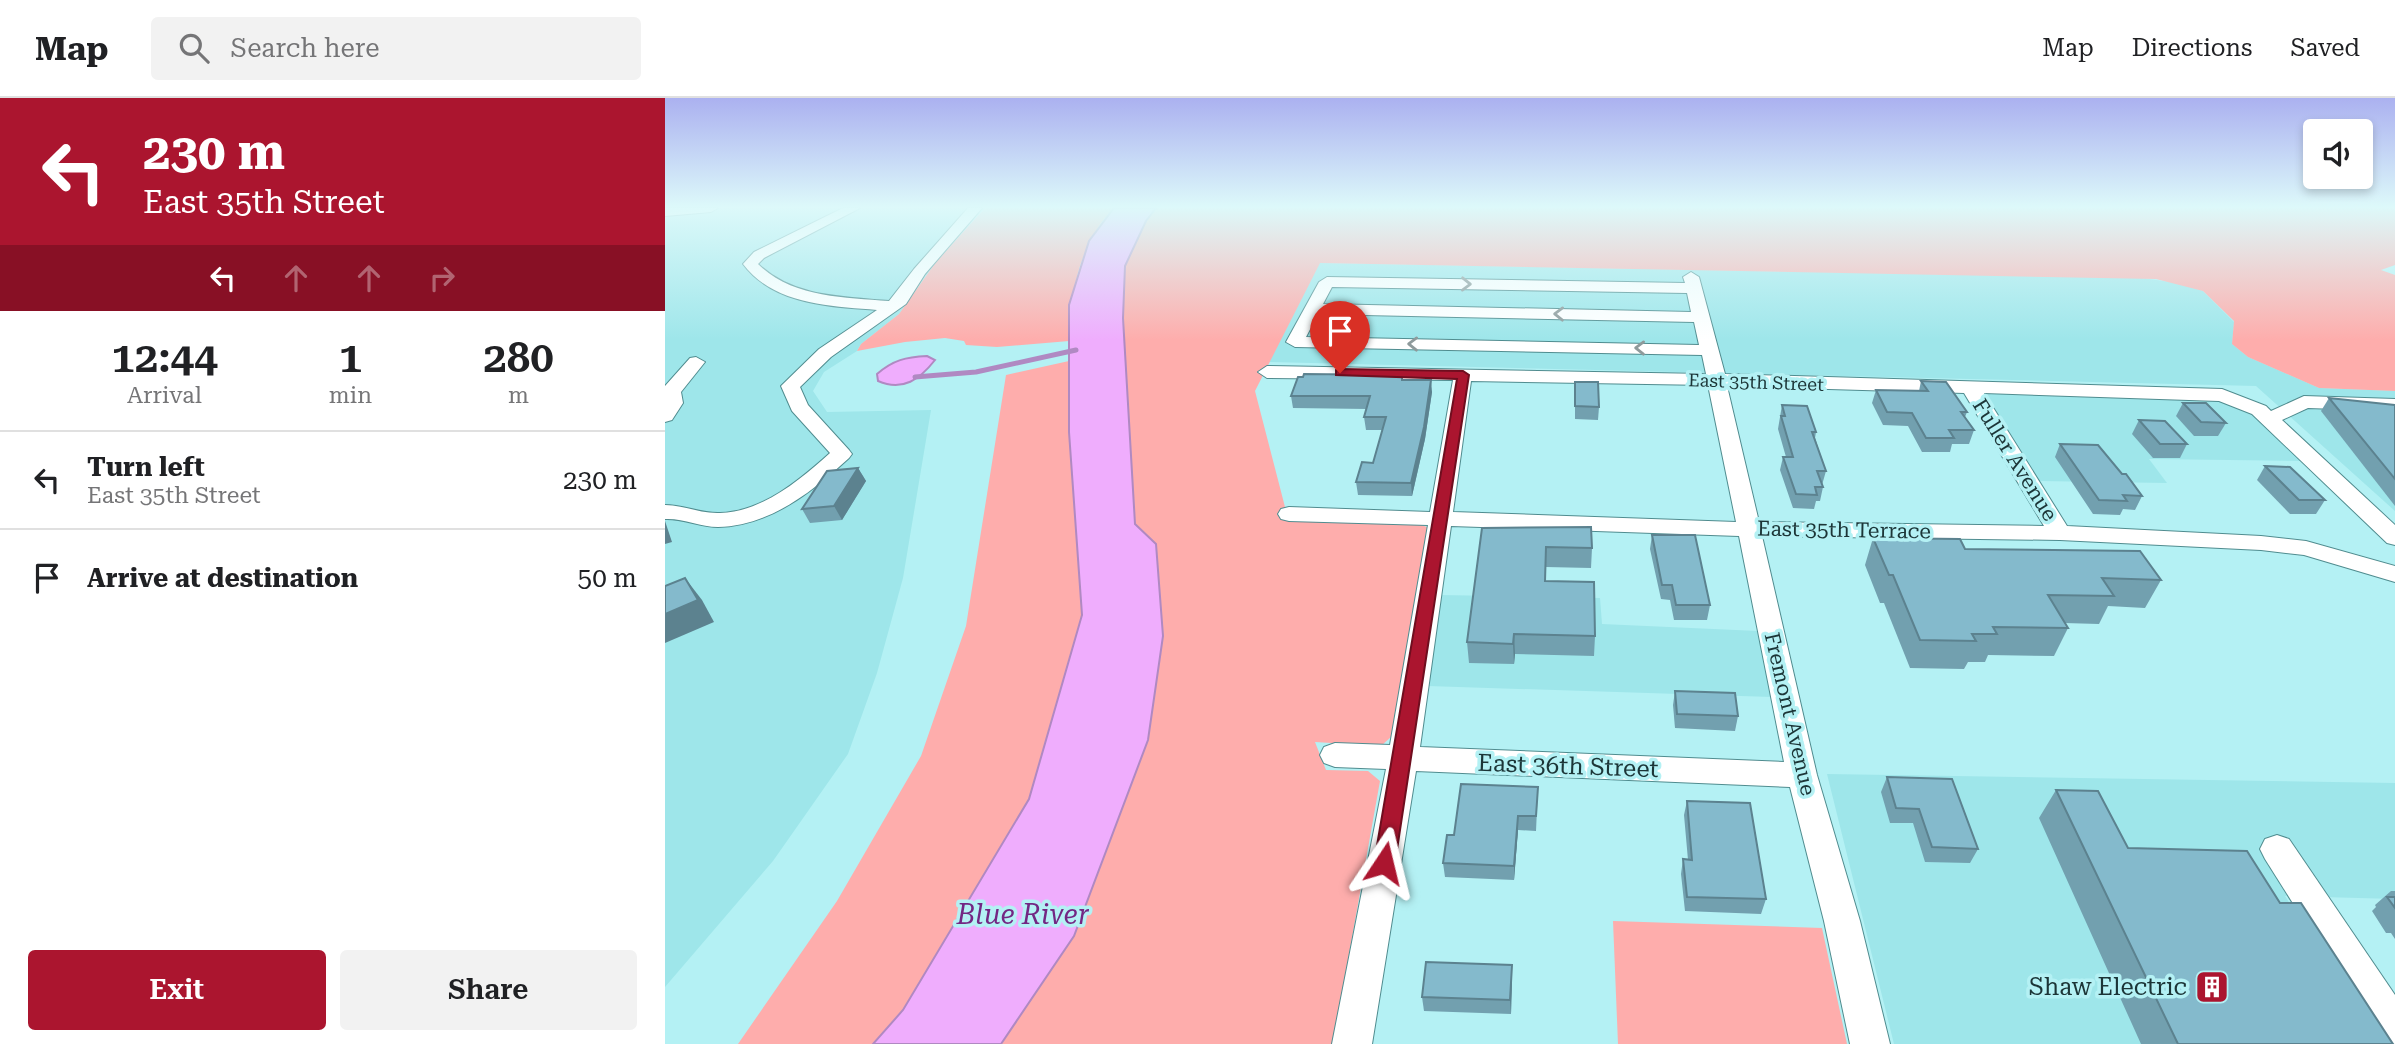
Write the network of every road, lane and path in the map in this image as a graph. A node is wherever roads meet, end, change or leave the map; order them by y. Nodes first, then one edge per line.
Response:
1 (765, 252) edge
2 (936, 252) edge
3 (890, 306) junction
4 (1313, 309) junction
5 (1700, 317) junction
6 (1709, 350) junction
7 (696, 362) dead end
8 (1266, 372) dead end
9 (1463, 375) junction
10 (1717, 381) junction
11 (1971, 388) junction
12 (2395, 405) edge
13 (665, 415) edge
14 (2269, 419) junction
15 (665, 512) edge
16 (1289, 514) dead end
17 (1440, 518) junction
18 (1749, 528) junction
19 (2060, 533) junction
20 (2395, 538) edge
21 (2395, 574) edge
22 (1335, 755) dead end
23 (1403, 760) junction
24 (1802, 775) junction
25 (2277, 849) dead end
26 (2395, 1029) edge
27 (1352, 1044) edge
28 (1870, 1044) edge

1 - 3 street
2 - 3 street
3 - 15 street
5 -> 4 street
4 -> 5 street, Fremont Avenue
6 -> 4 street
5 - 6 street, Fremont Avenue
6 - 10 street, Fremont Avenue
7 - 13 street
8 - 9 street, East 35th Street
9 - 10 street, East 35th Street
9 - 17 street
10 - 11 street, East 35th Street
10 - 18 street, Fremont Avenue
11 - 14 street, East 35th Street
11 - 19 street, Fuller Avenue
12 - 14 street
14 - 20 street
16 - 17 street, East 35th Terrace
17 - 18 street, East 35th Terrace
17 - 23 street
18 - 19 street, East 35th Terrace
18 - 24 street, Fremont Avenue
19 - 21 street, East 35th Terrace
22 - 23 street, East 36th Street
23 - 24 street, East 36th Street
23 - 27 street
24 - 28 street, Fremont Avenue
25 - 26 street

